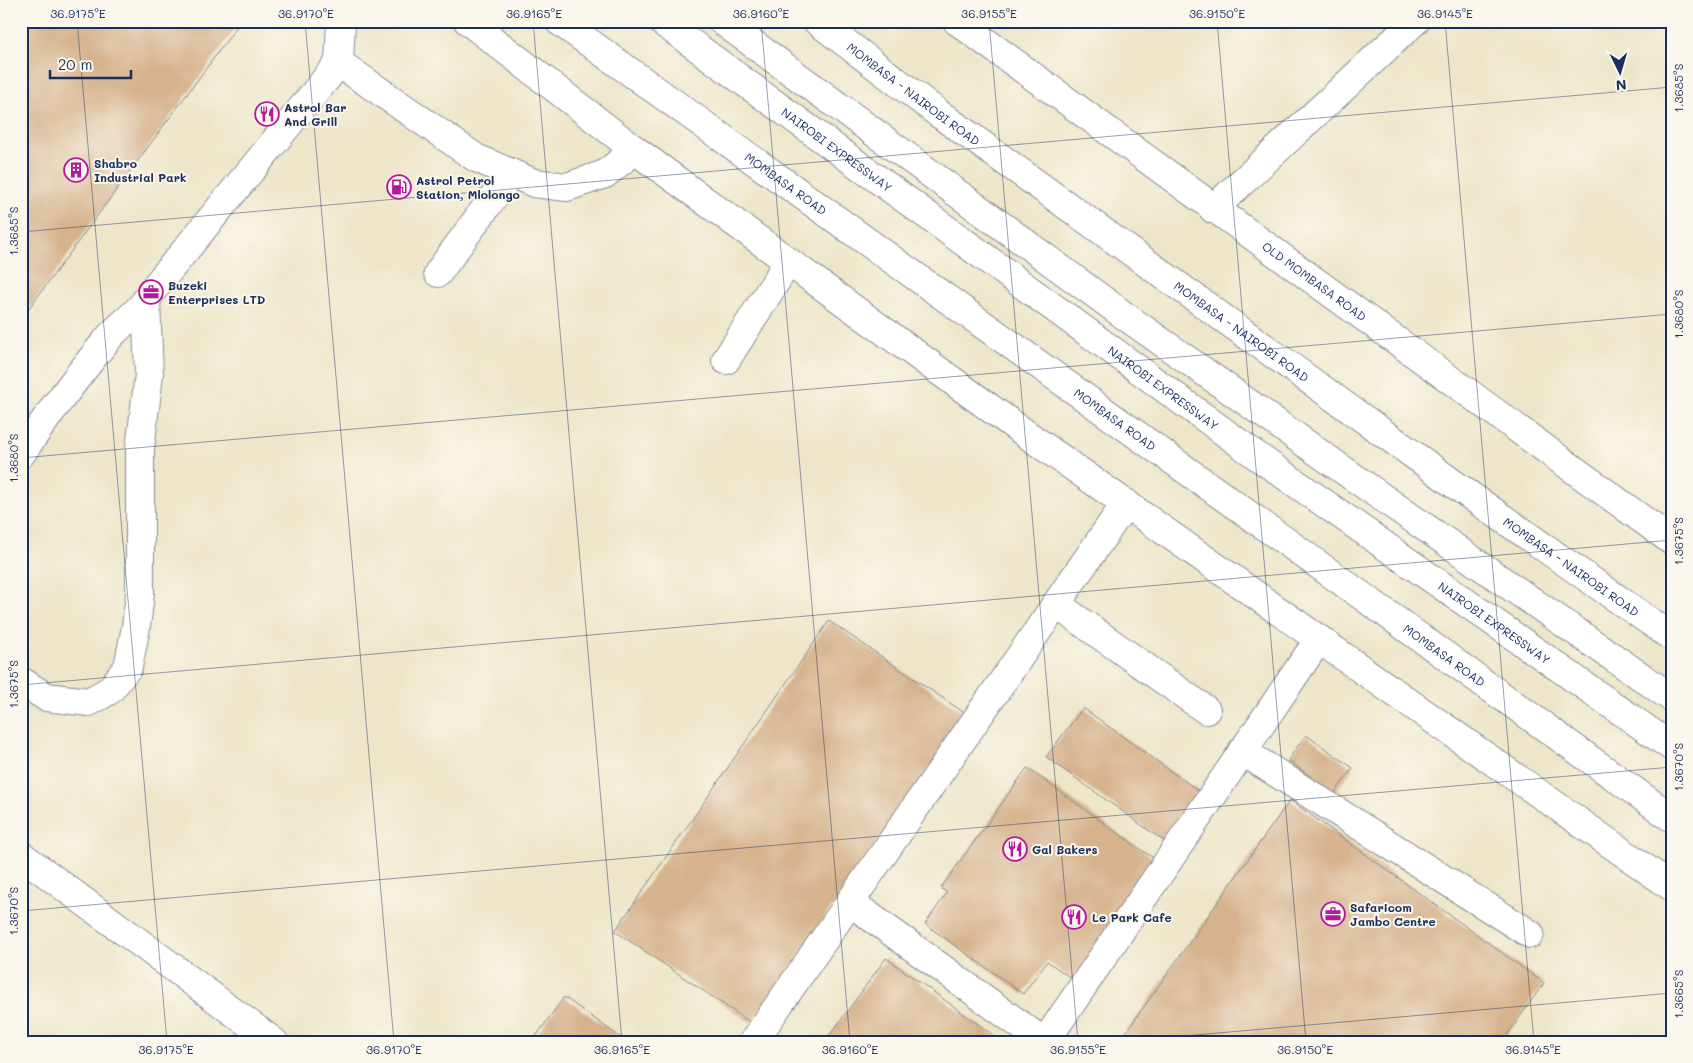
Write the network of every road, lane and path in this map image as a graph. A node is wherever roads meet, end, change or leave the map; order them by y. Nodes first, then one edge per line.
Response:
1 (341, 21) edge
2 (468, 21) edge
3 (559, 21) edge
4 (661, 21) edge
5 (722, 21) edge
6 (816, 21) edge
7 (957, 21) edge
8 (1415, 21) edge
9 (339, 63) junction
10 (635, 150) junction
11 (511, 173) junction
12 (1213, 209) junction
13 (788, 262) junction
14 (438, 273) dead end
15 (146, 301) junction
16 (726, 360) dead end
17 (21, 454) edge
18 (1126, 503) junction
19 (1672, 541) edge
20 (1056, 604) junction
21 (1672, 637) edge
22 (1318, 639) junction
23 (21, 681) edge
24 (1672, 698) edge
25 (1206, 710) dead end
26 (1672, 747) edge
27 (1242, 751) junction
28 (1672, 818) edge
29 (21, 855) edge
30 (1672, 886) edge
31 (850, 902) junction
32 (1530, 934) dead end
33 (274, 1042) edge
34 (753, 1042) edge
35 (1044, 1042) edge

1 - 9 main road
2 - 10 main road
3 - 28 main road, MOMBASA ROAD
4 - 26 main road, NAIROBI EXPRESSWAY
5 - 24 main road
6 - 21 main road, MOMBASA - NAIROBI ROAD
7 - 12 main road, OLD MOMBASA ROAD
8 - 12 main road
9 - 11 main road
9 - 15 main road
10 - 11 main road
10 - 13 main road
11 - 14 main road
12 - 19 main road, OLD MOMBASA ROAD
13 - 16 main road
13 - 18 main road
15 - 17 main road
15 - 23 main road
18 - 20 main road
18 - 22 main road
20 - 25 main road
20 - 31 main road
22 - 27 main road
22 - 30 main road
27 - 32 main road
27 - 35 main road
29 - 33 main road
31 - 34 main road
31 - 35 main road

